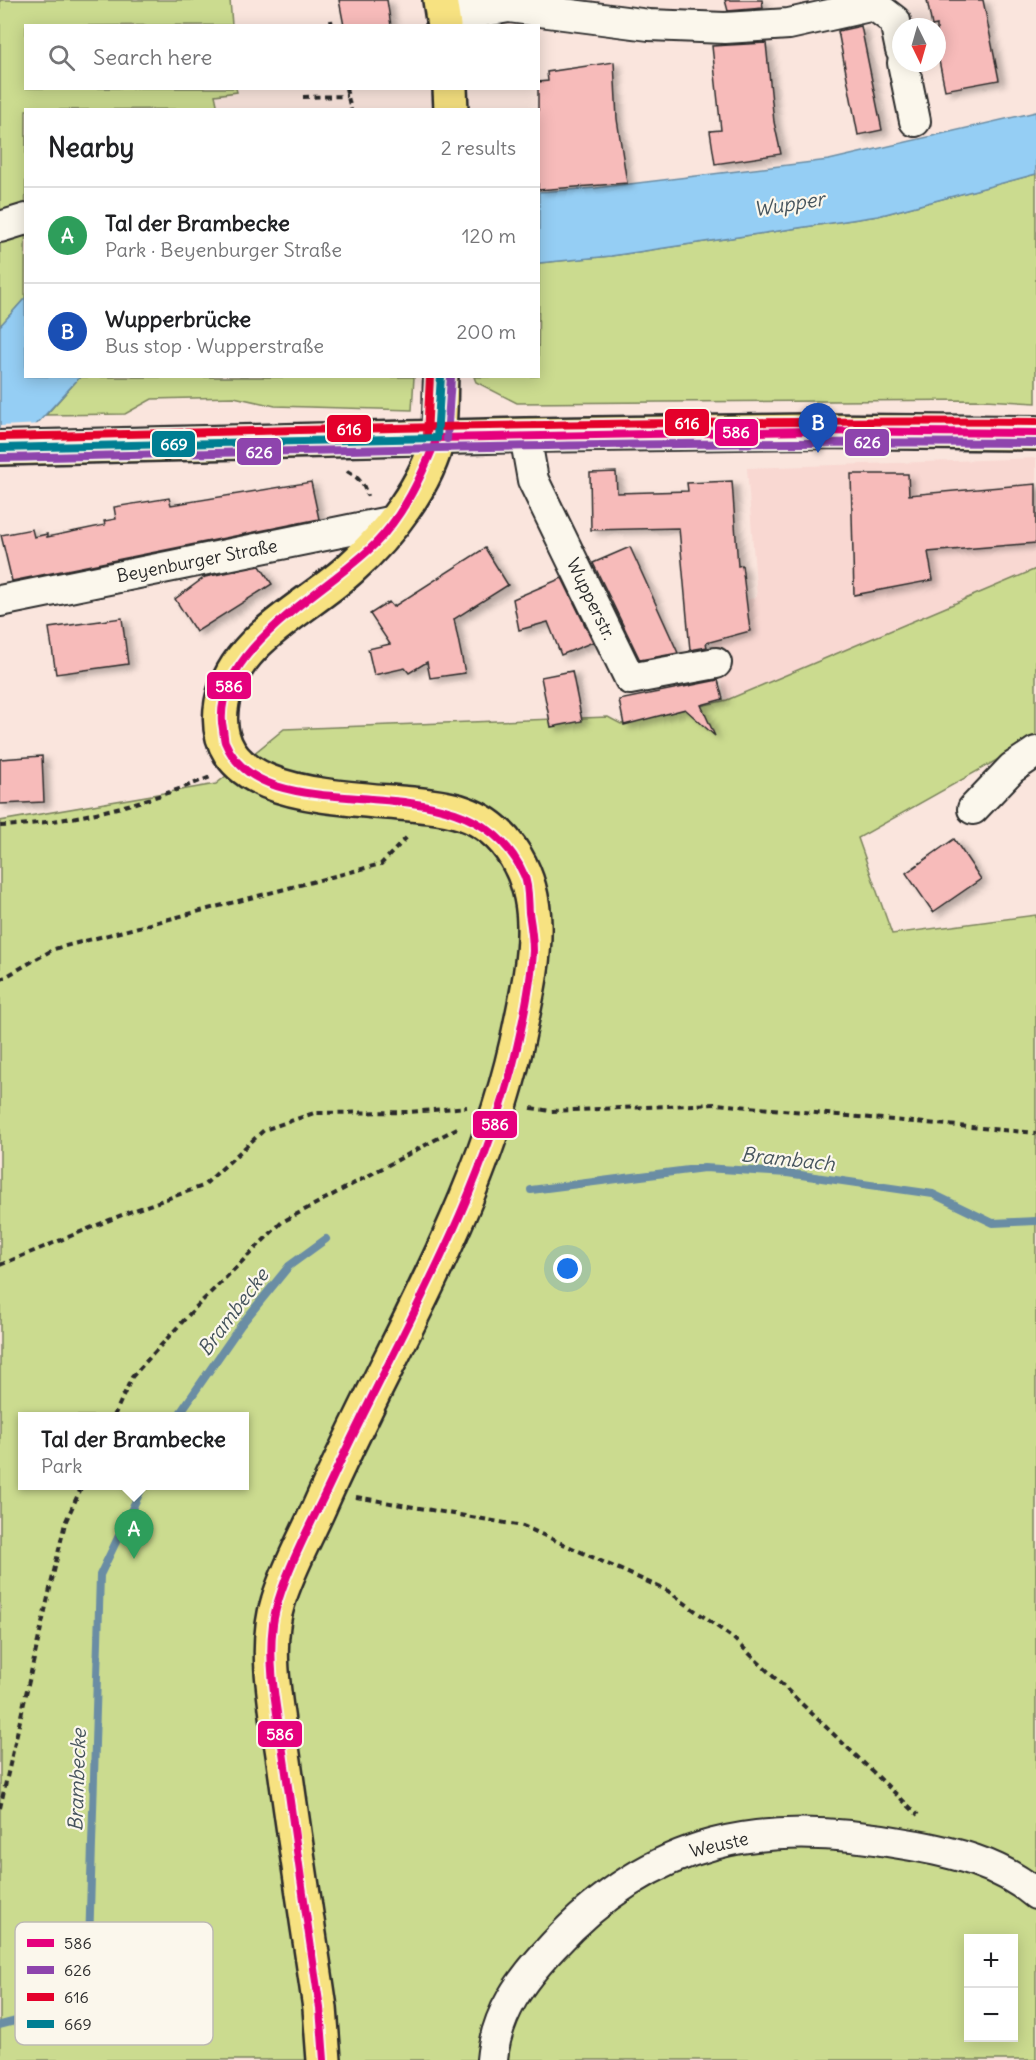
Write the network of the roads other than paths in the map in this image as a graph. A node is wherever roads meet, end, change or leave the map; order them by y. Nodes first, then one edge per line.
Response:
1 (442, 15) edge
2 (892, 19) edge
3 (905, 72) edge
4 (450, 90) edge
5 (451, 108) edge
6 (915, 121) dead end
7 (24, 220) edge
8 (0, 227) edge
9 (441, 378) edge
10 (1036, 433) edge
11 (525, 435) junction
12 (437, 438) junction
13 (0, 448) edge
14 (394, 521) junction
15 (0, 601) edge
16 (716, 663) dead end
17 (1036, 753) edge
18 (973, 809) dead end
19 (1036, 1894) edge
20 (324, 2060) edge
21 (492, 2060) edge

1 - 2 street
3 - 6 street
4 - 5 main road
7 - 8 street
9 - 12 main road
10 - 11 main road
11 - 12 main road
11 - 16 street, Wupperstr.
12 - 13 main road
12 - 14 main road
14 - 15 street, Beyenburger Straße
14 - 20 main road
17 - 18 street
19 - 21 street, Weuste

